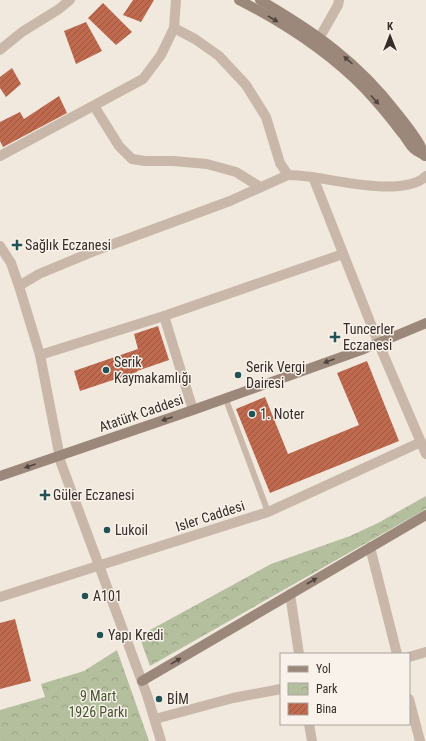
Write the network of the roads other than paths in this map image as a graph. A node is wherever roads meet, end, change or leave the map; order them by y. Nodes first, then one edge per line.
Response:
1 (70, 0) edge
2 (176, 0) edge
3 (240, 0) edge
4 (260, 0) edge
5 (339, 0) edge
6 (174, 28) junction
7 (318, 41) junction
8 (0, 50) edge
9 (94, 106) junction
10 (0, 156) edge
11 (425, 157) edge
12 (288, 175) junction
13 (426, 176) edge
14 (313, 177) junction
15 (260, 187) junction
16 (0, 246) edge
17 (343, 254) junction
18 (19, 286) junction
19 (164, 316) junction
20 (426, 323) edge
21 (378, 342) junction
22 (40, 355) junction
23 (225, 397) junction
24 (193, 410) junction
25 (421, 442) junction
26 (426, 454) edge
27 (59, 456) junction
28 (0, 476) edge
29 (268, 512) junction
30 (426, 514) edge
31 (370, 547) junction
32 (100, 566) junction
33 (290, 594) junction
34 (0, 597) edge
35 (426, 652) edge
36 (299, 653) edge
37 (397, 653) edge
38 (410, 657) edge
39 (142, 681) junction
40 (280, 689) edge
41 (410, 704) edge
42 (155, 719) junction
43 (309, 725) edge
44 (161, 741) edge
45 (312, 741) edge
46 (420, 741) edge

1 - 8 street
2 - 6 street
3 -> 7 street
4 - 7 street
5 - 7 street
6 - 9 street
6 - 12 street
7 - 11 street
9 - 10 street
9 - 15 street
12 - 14 street
12 - 15 street
13 - 14 street
14 - 17 street
15 - 18 street
16 - 18 street
17 - 19 street
17 - 21 street
18 - 22 street
19 - 22 street
19 - 24 street
20 - 21 street, Atatürk Caddesi
21 -> 23 street, Atatürk Caddesi
21 - 25 street
22 - 27 street
23 - 24 street, Atatürk Caddesi
23 - 29 lane
24 -> 27 street, Atatürk Caddesi
25 - 26 street
25 - 29 street, Isler Caddesi
27 -> 28 street, Atatürk Caddesi
27 - 32 street
29 - 32 street, Isler Caddesi
30 - 31 street
33 -> 31 street
31 - 37 street
32 - 34 street, Isler Caddesi
32 - 39 street
33 - 36 street
39 -> 33 street
35 - 38 street
39 - 42 street
40 - 42 street
41 - 46 street
42 - 44 street
43 - 45 street

